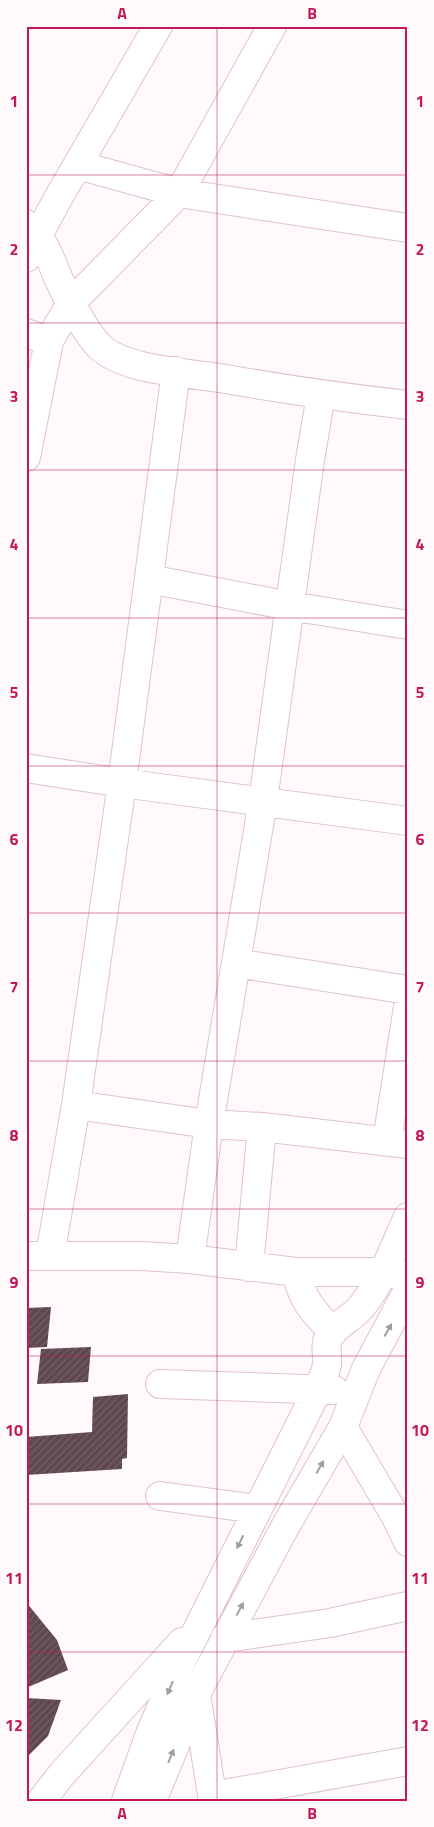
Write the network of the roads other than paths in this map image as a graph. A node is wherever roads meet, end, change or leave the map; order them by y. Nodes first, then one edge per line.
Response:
1 (158, 26) edge
2 (272, 26) edge
3 (78, 165) junction
4 (179, 193) junction
5 (408, 228) edge
6 (30, 239) edge
7 (71, 303) junction
8 (38, 337) edge
9 (176, 371) junction
10 (321, 395) junction
11 (408, 405) edge
12 (27, 452) edge
13 (149, 579) junction
14 (290, 606) junction
15 (408, 625) edge
16 (26, 768) edge
17 (122, 783) junction
18 (263, 801) junction
19 (408, 821) edge
20 (236, 963) junction
21 (408, 990) edge
22 (408, 1007) edge
23 (76, 1105) junction
24 (209, 1124) junction
25 (262, 1127) junction
26 (397, 1143) edge
27 (408, 1217) edge
28 (38, 1256) edge
29 (190, 1259) junction
30 (248, 1267) junction
31 (296, 1272) junction
32 (396, 1274) edge
33 (408, 1290) edge
34 (333, 1332) junction
35 (160, 1384) dead end
36 (318, 1389) junction
37 (358, 1391) junction
38 (343, 1427) junction
39 (160, 1496) dead end
40 (402, 1508) edge
41 (256, 1509) junction
42 (408, 1542) edge
43 (408, 1606) edge
44 (204, 1617) junction
45 (225, 1638) junction
46 (196, 1694) junction
47 (408, 1761) edge
48 (213, 1799) edge
49 (41, 1801) edge
50 (126, 1801) edge
51 (152, 1801) edge

1 - 3 street
2 - 4 street
3 - 4 street
3 - 6 street
4 - 5 street
4 - 7 street
6 - 7 street
7 - 8 street
7 - 9 street
8 - 12 street
9 - 10 street
9 - 13 street
10 - 11 street
10 - 14 street
13 - 14 street
13 - 17 street
14 - 15 street
14 - 18 street
16 - 17 street
17 - 18 street
17 - 23 street
18 - 19 street
18 - 20 street
20 - 21 street
20 - 24 street
22 - 26 street
23 - 24 street
23 - 28 street
24 - 25 street
24 - 29 street
25 - 26 street
25 - 30 street
27 - 32 street
28 - 29 street
29 - 30 street
30 - 31 street
31 - 32 street
31 - 34 street
32 - 34 street
37 -> 33 street
34 - 36 street
35 - 36 street
36 - 37 street
36 - 41 street
37 - 38 street
38 - 40 street
45 -> 38 street
39 - 41 street
40 - 42 street
41 -> 44 street
43 - 45 street
44 - 49 street
44 -> 50 street
45 - 46 street
46 - 48 street
51 -> 46 street
47 - 48 street

